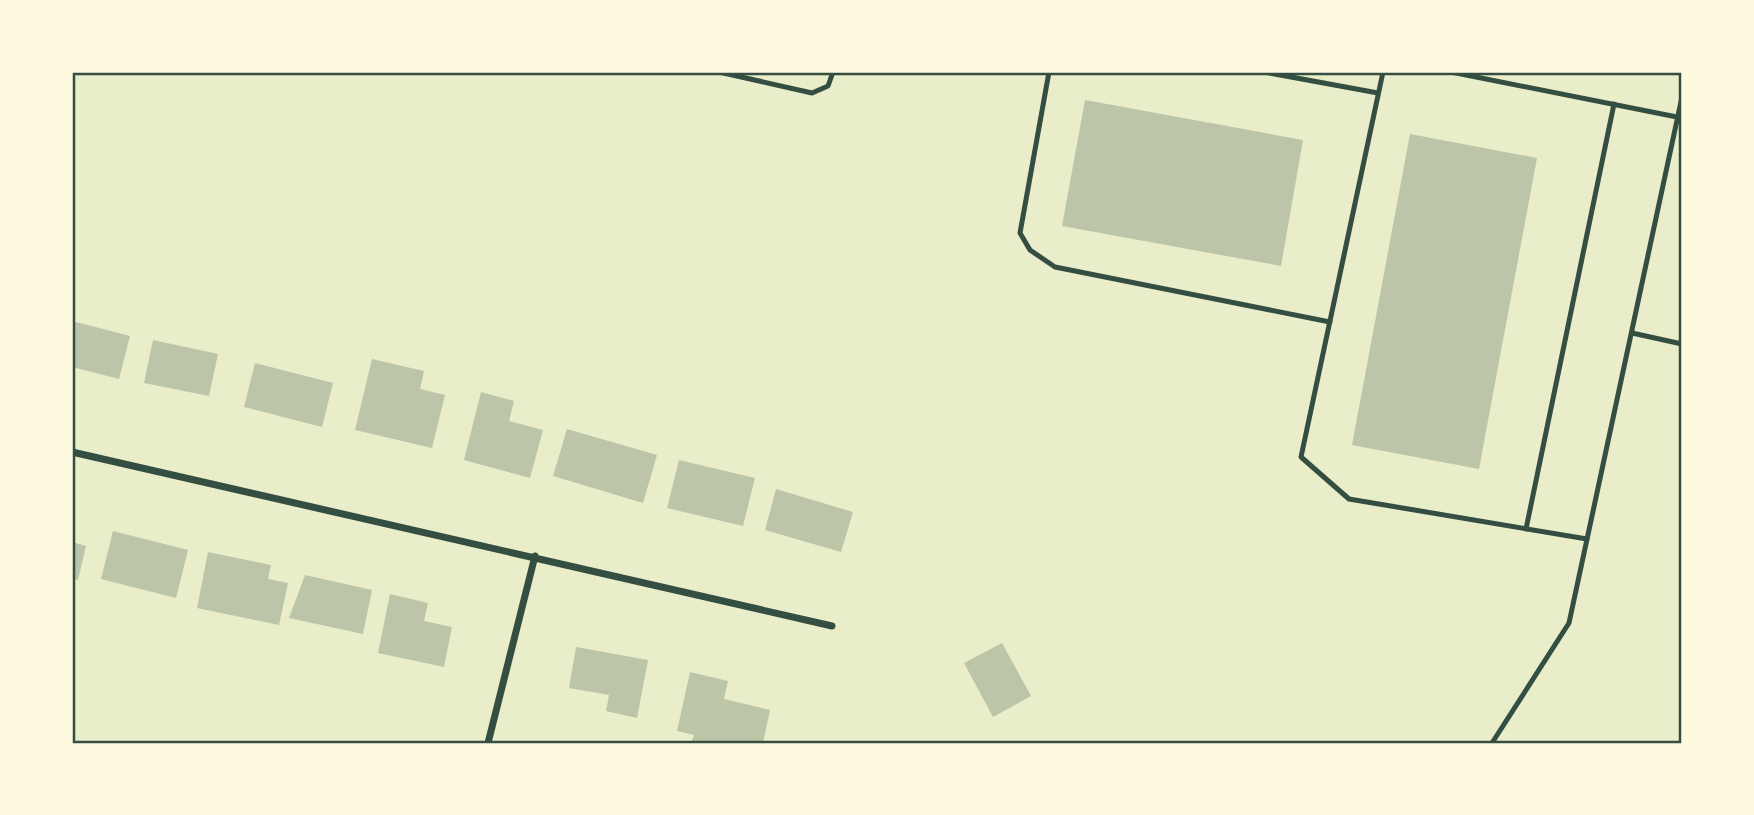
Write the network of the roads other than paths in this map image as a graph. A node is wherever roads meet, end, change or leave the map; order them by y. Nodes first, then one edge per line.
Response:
1 (719, 72) edge
2 (833, 72) edge
3 (1049, 72) edge
4 (1264, 72) edge
5 (1383, 72) edge
6 (1451, 72) edge
7 (1378, 93) junction
8 (1682, 97) edge
9 (1614, 104) junction
10 (1680, 117) edge
11 (1330, 322) junction
12 (1632, 333) junction
13 (1682, 344) edge
14 (72, 452) edge
15 (1526, 529) junction
16 (1587, 540) junction
17 (535, 556) junction
18 (832, 626) dead end
19 (488, 743) edge
20 (1492, 743) edge

1 - 2 lane
3 - 11 lane
4 - 7 lane
5 - 7 lane
6 - 9 lane
7 - 11 lane
8 - 10 lane
9 - 10 lane
9 - 15 lane
10 - 12 lane
11 - 15 lane
12 - 13 lane
12 - 16 lane
14 - 17 street
15 - 16 lane
16 - 20 lane
17 - 18 street
17 - 19 street

